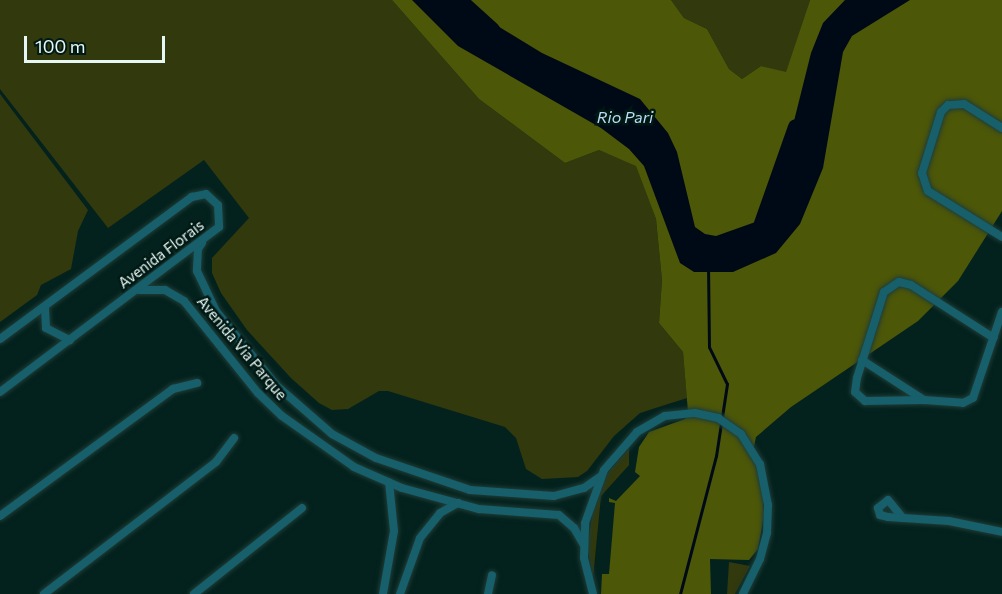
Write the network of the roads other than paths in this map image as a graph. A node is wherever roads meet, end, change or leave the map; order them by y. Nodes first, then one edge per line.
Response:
1 (1002, 128) edge
2 (208, 235) junction
3 (1002, 237) edge
4 (132, 293) junction
5 (45, 308) junction
6 (1002, 312) edge
7 (994, 338) junction
8 (0, 339) edge
9 (70, 340) junction
10 (862, 360) junction
11 (197, 383) dead end
12 (0, 392) edge
13 (924, 400) junction
14 (234, 438) dead end
15 (601, 476) junction
16 (390, 482) junction
17 (458, 503) junction
18 (302, 508) dead end
19 (0, 516) edge
20 (902, 517) dead end
21 (1002, 532) edge
22 (584, 545) junction
23 (492, 575) dead end
24 (44, 594) edge
25 (194, 594) edge
26 (383, 594) edge
27 (400, 594) edge
28 (488, 594) edge
29 (593, 594) edge
30 (743, 594) edge

1 - 3 street
2 - 4 street, Avenida Florais
2 - 5 street, Avenida Florais
2 - 15 street, Avenida Via Parque
4 - 9 street, Avenida Florais
4 - 16 street, Avenida Via Parque
5 - 8 street, Avenida Florais
5 - 9 street
6 - 7 street
7 - 10 street
7 - 13 street
9 - 12 street, Avenida Florais
10 - 13 street
10 - 13 street
11 - 19 street
14 - 24 street
15 - 22 street, Avenida Via Parque
15 - 30 street, Avenida Via Parque
16 - 17 street, Avenida Via Parque
16 - 26 street
17 - 22 street, Avenida Via Parque
17 - 27 street
18 - 25 street
20 - 21 street
22 - 29 street, Avenida Via Parque
23 - 28 street

